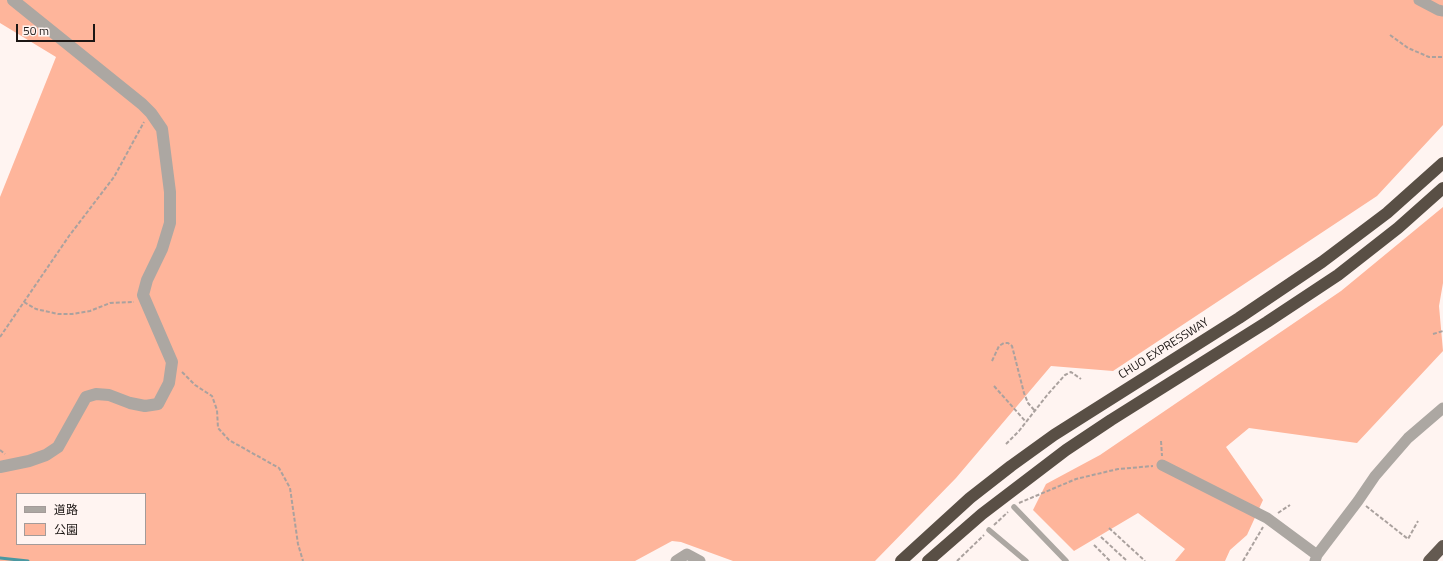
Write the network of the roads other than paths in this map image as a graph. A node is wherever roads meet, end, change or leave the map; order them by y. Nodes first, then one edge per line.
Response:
1 (14, 0) edge
2 (1419, 0) edge
3 (1443, 11) edge
4 (1443, 163) edge
5 (1443, 188) edge
6 (1443, 408) edge
7 (1162, 465) road end
8 (0, 467) edge
9 (1014, 507) road end
10 (989, 530) road end
11 (1443, 546) edge
12 (1316, 559) edge
13 (676, 561) edge
14 (700, 561) edge
15 (901, 561) edge
16 (928, 561) edge
17 (1026, 561) edge
18 (1066, 561) edge
19 (1429, 561) edge

1 - 8 street
2 - 3 street
4 - 15 highway, CHUO EXPRESSWAY
5 - 16 highway
6 - 12 street
7 - 12 street
9 - 18 lane
10 - 17 lane
11 - 19 highway
13 - 14 street

